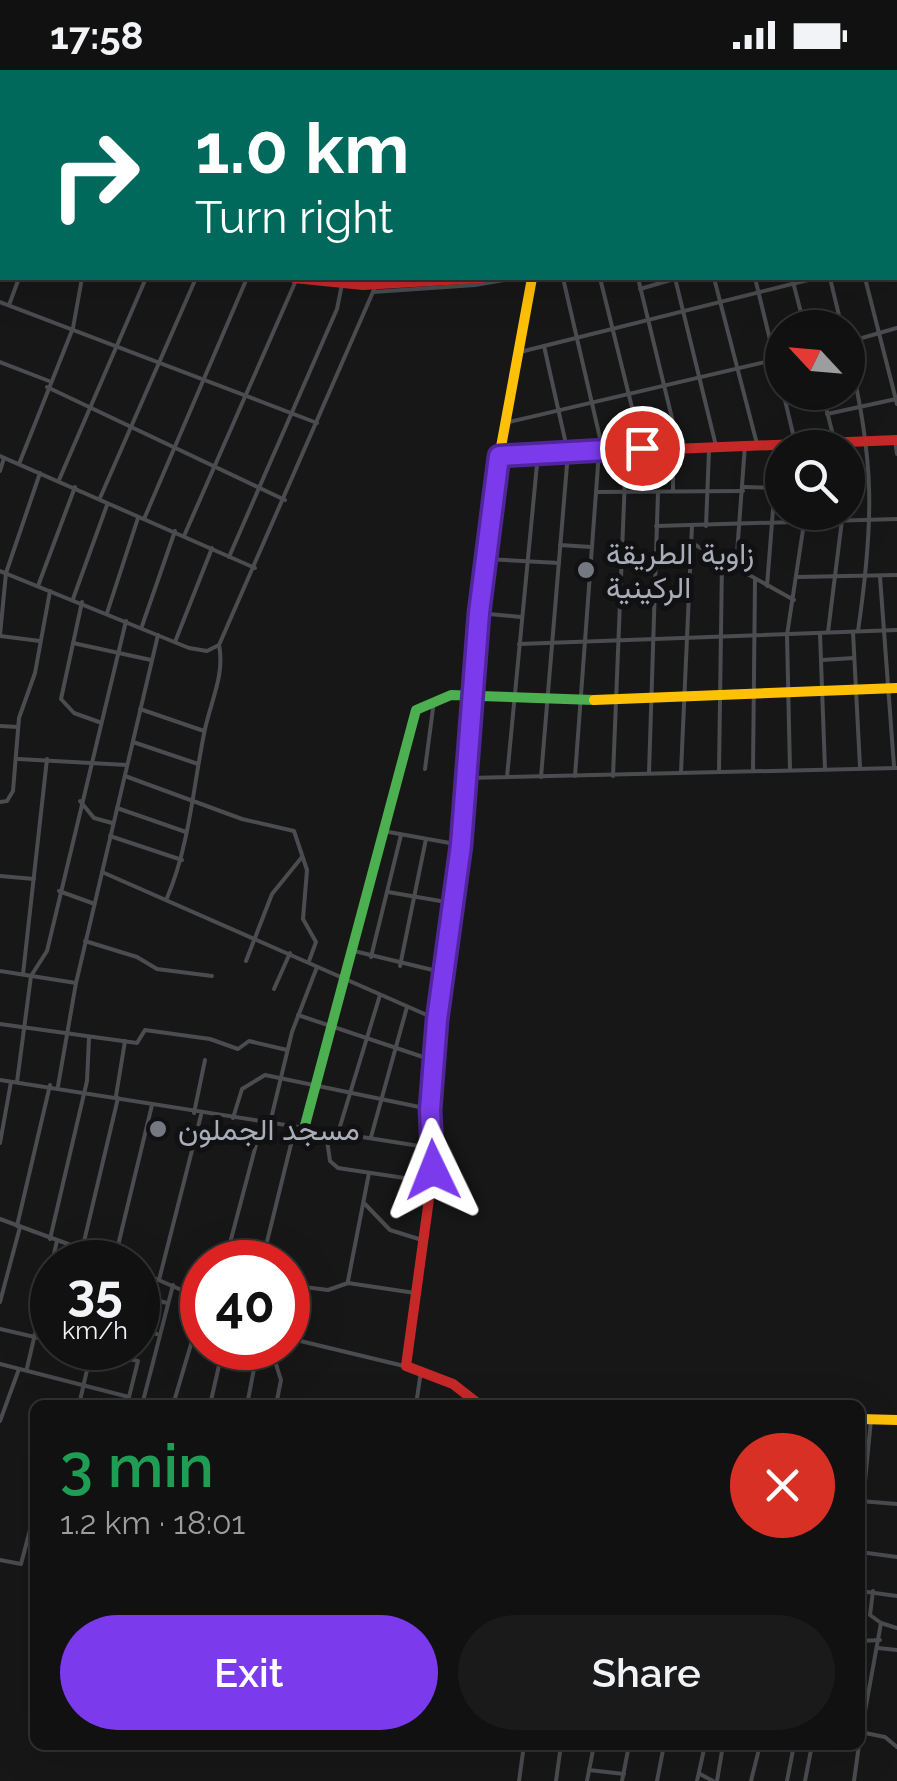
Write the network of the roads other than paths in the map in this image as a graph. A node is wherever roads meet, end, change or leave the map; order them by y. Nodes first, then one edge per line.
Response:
1 (18, 280) edge
2 (82, 280) edge
3 (145, 280) edge
4 (195, 280) edge
5 (246, 280) edge
6 (295, 280) edge
7 (346, 280) edge
8 (353, 280) edge
9 (415, 280) edge
10 (448, 280) edge
11 (506, 280) edge
12 (532, 280) edge
13 (564, 280) edge
14 (600, 280) edge
15 (638, 280) edge
16 (669, 280) edge
17 (675, 280) edge
18 (715, 280) edge
19 (757, 280) edge
20 (793, 280) edge
21 (830, 280) edge
22 (867, 280) edge
23 (381, 284) edge
24 (640, 289) junction
25 (760, 293) junction
26 (0, 302) edge
27 (721, 303) junction
28 (9, 305) junction
29 (800, 310) edge
30 (838, 310) edge
31 (683, 312) junction
32 (765, 314) edge
33 (648, 322) junction
34 (73, 328) junction
35 (897, 328) edge
36 (613, 331) junction
37 (880, 332) junction
38 (865, 337) edge
39 (579, 339) junction
40 (117, 346) junction
41 (544, 346) junction
42 (519, 352) junction
43 (160, 362) junction
44 (0, 363) edge
45 (765, 363) edge
46 (738, 369) junction
47 (698, 379) junction
48 (205, 380) junction
49 (48, 384) junction
50 (663, 388) junction
51 (248, 396) junction
52 (629, 396) junction
53 (897, 401) edge
54 (593, 406) junction
55 (865, 406) edge
56 (92, 407) junction
57 (826, 410) edge
58 (847, 410) edge
59 (863, 410) edge
60 (291, 412) junction
61 (561, 413) junction
62 (827, 414) junction
63 (317, 424) junction
64 (504, 424) junction
65 (130, 426) junction
66 (831, 430) edge
67 (868, 440) junction
68 (896, 440) edge
69 (765, 443) edge
70 (757, 444) junction
71 (744, 445) junction
72 (712, 446) junction
73 (676, 447) junction
74 (176, 448) junction
75 (642, 448) junction
76 (626, 449) junction
77 (601, 451) junction
78 (568, 453) junction
79 (538, 454) junction
80 (897, 454) edge
81 (499, 456) junction
82 (2, 457) edge
83 (19, 464) junction
84 (215, 467) junction
85 (0, 471) edge
86 (40, 473) junction
87 (59, 480) junction
88 (75, 487) junction
89 (259, 487) junction
90 (765, 488) edge
91 (743, 489) junction
92 (596, 492) junction
93 (627, 492) junction
94 (658, 492) junction
95 (674, 492) junction
96 (708, 492) junction
97 (99, 498) junction
98 (285, 500) junction
99 (108, 502) junction
100 (141, 518) junction
101 (897, 519) edge
102 (865, 521) edge
103 (872, 521) junction
104 (742, 524) junction
105 (765, 524) edge
106 (656, 526) junction
107 (692, 526) junction
108 (706, 526) junction
109 (773, 530) edge
110 (803, 530) edge
111 (840, 530) edge
112 (175, 531) junction
113 (184, 536) junction
114 (690, 542) junction
115 (560, 546) junction
116 (592, 547) junction
117 (212, 548) junction
118 (229, 557) junction
119 (485, 559) junction
120 (722, 561) junction
121 (526, 562) junction
122 (559, 563) junction
123 (736, 567) junction
124 (255, 568) junction
125 (3, 572) edge
126 (897, 574) edge
127 (798, 577) junction
128 (880, 577) junction
129 (866, 578) junction
130 (755, 579) junction
131 (833, 579) junction
132 (38, 586) junction
133 (767, 586) junction
134 (50, 591) junction
135 (73, 599) junction
136 (794, 600) junction
137 (82, 602) junction
138 (107, 613) junction
139 (479, 613) junction
140 (521, 618) junction
141 (126, 622) junction
142 (142, 628) junction
143 (897, 630) edge
144 (880, 631) junction
145 (856, 632) junction
146 (820, 633) junction
147 (828, 633) junction
148 (0, 635) edge
149 (158, 635) junction
150 (786, 635) junction
151 (754, 636) junction
152 (653, 638) junction
153 (686, 638) junction
154 (720, 638) junction
155 (586, 639) junction
156 (620, 639) junction
157 (42, 642) junction
158 (175, 642) junction
159 (552, 642) junction
160 (72, 643) junction
161 (518, 644) junction
162 (219, 645) junction
163 (116, 653) junction
164 (854, 658) junction
165 (152, 660) junction
166 (822, 660) junction
167 (892, 688) edge
168 (856, 690) junction
169 (788, 692) junction
170 (823, 692) junction
171 (754, 694) junction
172 (719, 695) junction
173 (685, 696) junction
174 (650, 697) junction
175 (514, 698) junction
176 (616, 698) junction
177 (475, 699) junction
178 (547, 699) junction
179 (581, 699) junction
180 (434, 701) junction
181 (140, 709) junction
182 (100, 722) junction
183 (0, 726) edge
184 (18, 728) junction
185 (204, 731) junction
186 (133, 742) junction
187 (16, 759) junction
188 (47, 759) junction
189 (90, 760) junction
190 (198, 764) junction
191 (128, 766) junction
192 (896, 768) edge
193 (425, 769) dead end
194 (825, 769) junction
195 (860, 769) junction
196 (790, 770) junction
197 (754, 771) junction
198 (680, 772) junction
199 (718, 772) junction
200 (649, 774) junction
201 (125, 776) junction
202 (576, 776) junction
203 (613, 776) junction
204 (506, 777) junction
205 (541, 777) junction
206 (468, 778) junction
207 (192, 800) junction
208 (80, 801) junction
209 (0, 802) edge
210 (117, 808) junction
211 (113, 823) junction
212 (383, 831) junction
213 (186, 832) junction
214 (401, 834) junction
215 (110, 836) junction
216 (426, 839) junction
217 (461, 845) junction
218 (302, 857) junction
219 (182, 860) junction
220 (102, 872) junction
221 (0, 876) edge
222 (34, 879) junction
223 (59, 891) junction
224 (388, 892) junction
225 (167, 898) junction
226 (415, 898) junction
227 (94, 903) junction
228 (452, 903) junction
229 (255, 937) junction
230 (85, 941) junction
231 (354, 951) junction
232 (290, 953) junction
233 (372, 957) junction
234 (246, 961) dead end
235 (308, 962) junction
236 (318, 966) junction
237 (400, 966) junction
238 (0, 971) edge
239 (443, 972) junction
240 (23, 974) junction
241 (31, 976) junction
242 (212, 976) dead end
243 (345, 979) junction
244 (76, 983) junction
245 (274, 988) dead end
246 (380, 994) junction
247 (407, 1007) junction
248 (298, 1015) junction
249 (437, 1020) junction
250 (0, 1024) edge
251 (331, 1026) junction
252 (25, 1028) junction
253 (68, 1034) junction
254 (364, 1036) junction
255 (88, 1038) junction
256 (125, 1041) junction
257 (396, 1047) junction
258 (287, 1050) junction
259 (205, 1060) dead end
260 (435, 1061) junction
261 (280, 1076) junction
262 (0, 1080) edge
263 (14, 1082) junction
264 (314, 1084) junction
265 (50, 1085) junction
266 (58, 1086) junction
267 (349, 1091) junction
268 (84, 1092) junction
269 (117, 1098) junction
270 (382, 1098) junction
271 (152, 1106) junction
272 (430, 1110) junction
273 (194, 1113) junction
274 (202, 1114) junction
275 (233, 1118) junction
276 (262, 1122) junction
277 (270, 1123) junction
278 (300, 1128) junction
279 (326, 1132) junction
280 (1, 1133) edge
281 (337, 1134) junction
282 (371, 1139) junction
283 (0, 1143) edge
284 (432, 1148) junction
285 (369, 1173) junction
286 (430, 1182) junction
287 (364, 1204) junction
288 (0, 1219) edge
289 (18, 1226) junction
290 (50, 1239) junction
291 (54, 1240) edge
292 (84, 1240) edge
293 (120, 1240) edge
294 (231, 1240) edge
295 (268, 1240) edge
296 (422, 1240) junction
297 (160, 1276) edge
298 (160, 1280) edge
299 (348, 1283) junction
300 (173, 1284) junction
301 (180, 1288) edge
302 (310, 1288) edge
303 (418, 1294) junction
304 (160, 1301) edge
305 (0, 1302) edge
306 (167, 1303) junction
307 (160, 1327) edge
308 (0, 1329) edge
309 (30, 1336) edge
310 (310, 1343) edge
311 (30, 1359) edge
312 (0, 1364) edge
313 (406, 1366) junction
314 (19, 1368) junction
315 (27, 1370) junction
316 (87, 1370) edge
317 (136, 1370) edge
318 (150, 1370) edge
319 (183, 1370) edge
320 (219, 1370) edge
321 (254, 1370) edge
322 (278, 1370) edge
323 (421, 1370) junction
324 (84, 1384) junction
325 (129, 1396) junction
326 (80, 1400) edge
327 (128, 1400) edge
328 (143, 1400) edge
329 (174, 1400) edge
330 (211, 1400) edge
331 (248, 1400) edge
332 (277, 1400) edge
333 (417, 1400) edge
334 (472, 1400) edge
335 (866, 1420) edge
336 (897, 1420) edge
337 (0, 1421) edge
338 (897, 1494) edge
339 (865, 1500) edge
340 (896, 1504) edge
341 (30, 1538) edge
342 (865, 1553) edge
343 (897, 1558) edge
344 (0, 1560) edge
345 (865, 1591) edge
346 (872, 1591) junction
347 (897, 1596) edge
348 (882, 1623) junction
349 (897, 1628) edge
350 (880, 1640) junction
351 (865, 1641) edge
352 (878, 1648) junction
353 (897, 1650) edge
354 (865, 1680) edge
355 (871, 1681) junction
356 (865, 1712) edge
357 (897, 1735) edge
358 (865, 1737) edge
359 (896, 1746) edge
360 (523, 1750) edge
361 (560, 1750) edge
362 (593, 1750) edge
363 (628, 1750) edge
364 (663, 1750) edge
365 (704, 1750) edge
366 (722, 1750) edge
367 (759, 1750) edge
368 (793, 1750) edge
369 (811, 1750) edge
370 (858, 1750) edge
371 (589, 1770) junction
372 (698, 1773) junction
373 (624, 1774) junction
374 (519, 1781) edge
375 (556, 1781) edge
376 (587, 1781) edge
377 (622, 1781) edge
378 (658, 1781) edge
379 (696, 1781) edge
380 (715, 1781) edge
381 (751, 1781) edge
382 (787, 1781) edge
383 (805, 1781) edge
384 (854, 1781) edge

1 - 28 street
2 - 34 street
3 - 40 street
4 - 43 street
5 - 48 street
6 - 51 street
7 - 60 street
8 - 23 street
9 - 23 street
10 - 23 street
11 - 23 street
12 - 42 street
13 - 39 street
14 - 36 street
15 - 24 street
16 - 24 street
17 - 31 street
18 - 27 street
19 - 25 street
20 - 25 street
20 - 29 street
21 - 30 street
22 - 37 street
23 - 63 street
24 - 33 street
25 - 27 street
25 - 32 street
26 - 28 street
27 - 31 street
27 - 46 street
28 - 34 street
31 - 33 street
31 - 47 street
33 - 36 street
33 - 50 street
34 - 40 street
34 - 49 street
35 - 37 street
36 - 39 street
36 - 52 street
37 - 38 street
37 - 53 street
39 - 41 street
39 - 54 street
40 - 43 street
40 - 56 street
41 - 42 street
41 - 61 street
42 - 64 street
43 - 48 street
43 - 65 street
44 - 49 street
45 - 46 street
46 - 47 street
46 - 70 street
47 - 50 street
47 - 72 street
48 - 51 street
48 - 74 street
49 - 56 street
49 - 83 street
50 - 52 street
50 - 73 street
51 - 60 street
51 - 84 street
52 - 54 street
52 - 75 street
53 - 55 street
54 - 61 street
54 - 77 street
56 - 65 street
56 - 87 street
57 - 62 street
58 - 62 street
59 - 67 street
60 - 63 street
60 - 89 street
61 - 64 street
61 - 78 street
62 - 66 street
63 - 98 street
64 - 81 street
65 - 74 street
65 - 97 street
67 - 68 street
67 - 103 street
68 - 80 street
69 - 70 street
70 - 71 street
71 - 72 street
71 - 91 street
72 - 73 street
72 - 96 street
73 - 75 street
73 - 95 street
74 - 84 street
74 - 100 street
75 - 76 street
76 - 77 street
76 - 93 street
77 - 78 street
77 - 92 street
78 - 79 street
78 - 115 street
79 - 81 street
79 - 121 street
81 - 119 street
82 - 83 street
82 - 85 street
83 - 86 street
84 - 89 street
84 - 113 street
86 - 87 street
86 - 125 street
87 - 88 street
88 - 97 street
88 - 132 street
89 - 98 street
89 - 118 street
90 - 91 street
91 - 96 street
91 - 104 street
92 - 93 street
92 - 116 street
93 - 94 street
93 - 156 street
94 - 95 street
94 - 106 street
95 - 96 street
96 - 108 street
97 - 99 street
98 - 124 street
99 - 100 street
99 - 135 street
100 - 112 street
100 - 138 street
101 - 103 street
102 - 103 street
103 - 129 street
104 - 105 street
104 - 108 street
104 - 123 street
106 - 107 street
106 - 152 street
107 - 108 street
107 - 114 street
109 - 133 street
110 - 127 street
111 - 131 street
112 - 113 street
112 - 142 street
113 - 117 street
114 - 120 street
114 - 153 street
115 - 116 street
115 - 122 street
116 - 155 street
117 - 118 street
117 - 158 street
118 - 124 street
119 - 121 street
119 - 139 street
120 - 123 street
120 - 154 street
121 - 122 street
121 - 140 street
122 - 159 street
123 - 130 street
124 - 162 street
125 - 132 street
125 - 148 street
126 - 128 street
127 - 131 street
127 - 136 street
128 - 129 street
128 - 144 street
129 - 131 street
129 - 145 street
130 - 133 street
130 - 151 street
131 - 147 street
132 - 134 street
133 - 136 street
134 - 135 street
134 - 157 street
135 - 137 street
136 - 150 street
137 - 138 street
137 - 160 street
138 - 141 street
139 - 140 street
139 - 177 street
140 - 161 street
141 - 142 street
141 - 163 street
142 - 149 street
143 - 144 street
144 - 145 street
144 - 167 street
145 - 147 street
145 - 164 street
146 - 147 street
146 - 150 street
146 - 166 street
148 - 157 street
149 - 158 street
149 - 165 street
150 - 151 street
150 - 169 street
151 - 154 street
151 - 171 street
152 - 153 street
152 - 156 street
152 - 174 street
153 - 154 street
153 - 173 street
154 - 172 street
155 - 156 street
155 - 159 street
155 - 179 street
156 - 176 street
157 - 184 street
158 - 162 street
159 - 161 street
159 - 178 street
160 - 163 street
160 - 182 street
161 - 175 street
162 - 185 street
163 - 165 street
163 - 182 street
164 - 166 street
164 - 168 street
165 - 181 street
166 - 170 street
167 - 168 street
167 - 192 street
168 - 170 street
168 - 195 street
169 - 170 street
169 - 171 street
169 - 196 street
170 - 194 street
171 - 172 street
171 - 197 street
172 - 173 street
172 - 199 street
173 - 174 street
173 - 198 street
174 - 176 street
174 - 200 street
175 - 177 street
175 - 178 street
175 - 204 street
176 - 179 street
176 - 203 street
177 - 180 street
177 - 206 street
178 - 179 street
178 - 205 street
179 - 202 street
180 - 193 street
180 - 212 street
181 - 185 street
181 - 186 street
182 - 189 street
183 - 184 street
184 - 187 street
185 - 190 street
186 - 190 street
186 - 191 street
187 - 188 street
187 - 209 street
188 - 189 street
188 - 222 street
189 - 191 street
189 - 208 street
190 - 207 street
191 - 201 street
192 - 195 street
194 - 195 street
194 - 196 street
196 - 197 street
197 - 199 street
198 - 199 street
198 - 200 street
200 - 203 street
201 - 207 street
201 - 210 street
202 - 203 street
202 - 205 street
204 - 205 street
204 - 206 street
206 - 217 street
207 - 213 street
207 - 218 street
208 - 211 street
208 - 223 street
210 - 211 street
210 - 213 street
211 - 215 street
212 - 214 street
212 - 231 street
213 - 219 street
214 - 216 street
214 - 224 street
215 - 219 street
215 - 220 street
216 - 217 street
216 - 226 street
217 - 228 street
218 - 229 street
218 - 235 street
219 - 225 street
220 - 225 street
220 - 227 street
221 - 222 street
222 - 240 street
223 - 227 street
223 - 241 street
224 - 226 street
224 - 233 street
225 - 229 street
226 - 228 street
226 - 237 street
227 - 230 street
228 - 239 street
229 - 232 street
229 - 234 street
230 - 242 street
230 - 244 street
231 - 233 street
231 - 243 street
232 - 235 street
232 - 245 street
233 - 237 street
235 - 236 street
236 - 243 street
236 - 248 street
237 - 239 street
238 - 240 street
239 - 249 street
240 - 241 street
241 - 244 street
241 - 252 street
243 - 246 street
243 - 251 street
244 - 253 street
246 - 247 street
246 - 254 street
247 - 249 street
247 - 257 street
248 - 251 street
248 - 258 street
249 - 260 street
250 - 252 street
251 - 254 street
251 - 264 street
252 - 253 street
252 - 263 street
253 - 255 street
253 - 266 street
254 - 257 street
254 - 267 street
255 - 256 street
255 - 268 street
256 - 258 street
256 - 269 street
257 - 260 street
257 - 270 street
258 - 261 street
259 - 273 street
260 - 272 street
261 - 264 street
261 - 275 street
261 - 277 street
262 - 263 street
263 - 265 street
263 - 280 street
264 - 267 street
264 - 278 street
265 - 266 street
265 - 289 street
266 - 268 street
267 - 270 street
267 - 281 street
268 - 269 street
268 - 290 street
269 - 271 street
269 - 292 street
270 - 272 street
270 - 282 street
271 - 273 street
271 - 293 street
272 - 284 street
273 - 274 street
274 - 275 street
274 - 297 street
275 - 276 street
276 - 277 street
276 - 294 street
277 - 278 street
278 - 279 street
278 - 295 street
279 - 281 street
279 - 285 street
280 - 283 street
281 - 282 street
282 - 284 street
284 - 286 street
285 - 286 street
285 - 287 street
286 - 296 street
287 - 296 street
287 - 299 street
288 - 289 street
289 - 290 street
289 - 305 street
290 - 291 street
296 - 303 street
298 - 300 street
299 - 302 street
299 - 303 street
300 - 301 street
300 - 306 street
303 - 313 street
304 - 306 street
306 - 307 street
308 - 309 street
310 - 313 street
311 - 315 street
312 - 314 street
313 - 323 street
314 - 315 street
314 - 337 street
315 - 324 street
316 - 324 street
317 - 325 street
318 - 328 street
319 - 329 street
320 - 330 street
321 - 331 street
322 - 332 street
323 - 333 street
323 - 334 street
324 - 325 street
324 - 326 street
325 - 327 street
335 - 336 street
338 - 340 street
339 - 340 street
341 - 344 street
342 - 343 street
345 - 346 street
346 - 347 street
346 - 348 street
348 - 349 street
348 - 350 street
350 - 351 street
350 - 352 street
352 - 353 street
352 - 355 street
354 - 355 street
355 - 356 street
357 - 359 street
358 - 359 street
360 - 374 street
361 - 375 street
362 - 371 street
363 - 373 street
364 - 378 street
365 - 372 street
366 - 380 street
367 - 381 street
368 - 382 street
369 - 383 street
370 - 384 street
371 - 373 street
371 - 376 street
372 - 379 street
372 - 380 street
373 - 377 street

